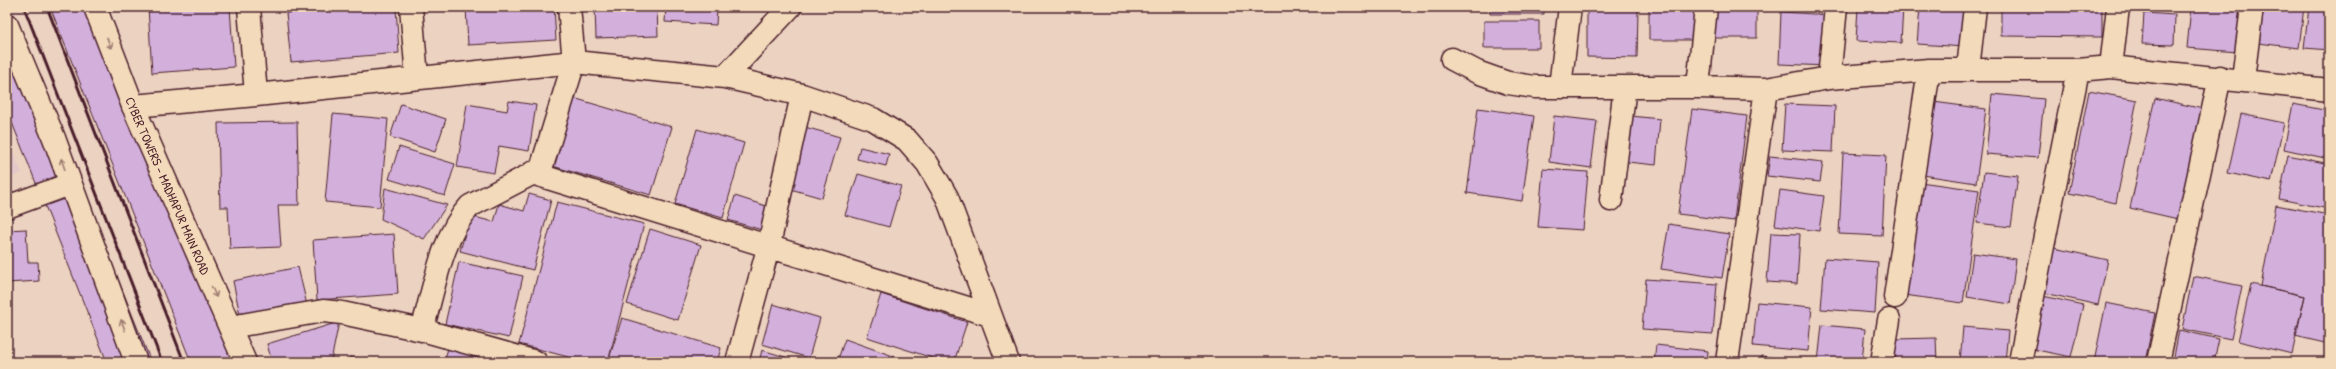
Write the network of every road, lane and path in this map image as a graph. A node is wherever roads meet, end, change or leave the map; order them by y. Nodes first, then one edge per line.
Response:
1 (95, 7) edge
2 (250, 7) edge
3 (411, 7) edge
4 (569, 7) edge
5 (790, 7) edge
6 (1570, 7) edge
7 (1706, 7) edge
8 (1836, 7) edge
9 (1975, 7) edge
10 (2118, 7) edge
11 (2252, 7) edge
12 (7, 25) edge
13 (1452, 59) dead end
14 (574, 62) junction
15 (2111, 67) junction
16 (1968, 69) junction
17 (1929, 70) junction
18 (2078, 70) junction
19 (417, 77) junction
20 (725, 77) junction
21 (2220, 77) junction
22 (1829, 78) junction
23 (2243, 79) junction
24 (1560, 86) junction
25 (1624, 87) junction
26 (1698, 87) junction
27 (1766, 89) junction
28 (2329, 90) edge
29 (256, 95) junction
30 (802, 95) junction
31 (133, 106) junction
32 (532, 173) junction
33 (70, 184) junction
34 (1611, 200) dead end
35 (7, 207) edge
36 (770, 245) junction
37 (1895, 297) dead end
38 (990, 315) junction
39 (1889, 320) dead end
40 (230, 327) junction
41 (422, 330) junction
42 (136, 362) edge
43 (245, 362) edge
44 (536, 362) edge
45 (737, 362) edge
46 (1008, 362) edge
47 (1727, 362) edge
48 (1882, 362) edge
49 (2020, 362) edge
50 (2158, 362) edge

1 -> 31 street, CYBER TOWERS - MADHAPUR MAIN ROAD
2 - 29 street
3 - 19 street
4 - 14 street
5 - 20 street
6 - 24 street
7 - 26 street
8 - 22 street
9 - 16 street
10 - 15 street
11 - 23 street
33 -> 12 street
13 - 24 street
14 - 19 street
14 - 20 street
14 - 32 street
15 - 18 street
15 - 21 street
16 - 17 street
16 - 18 street
17 - 22 street
17 - 37 street
18 - 49 street
19 - 29 street
20 - 30 street
21 - 23 street
21 - 50 street
22 - 27 street
23 - 28 street
24 - 25 street
25 - 26 street
25 - 34 street
26 - 27 street
27 - 47 street
29 - 31 street
30 - 36 street
30 - 38 street
31 -> 40 street, CYBER TOWERS - MADHAPUR MAIN ROAD
32 - 36 street
32 - 41 street
33 - 35 street
42 -> 33 street
36 - 38 street
36 - 45 street
38 - 46 street
39 - 48 street
40 - 41 street
40 - 43 street, CYBER TOWERS - MADHAPUR MAIN ROAD
41 - 44 street

